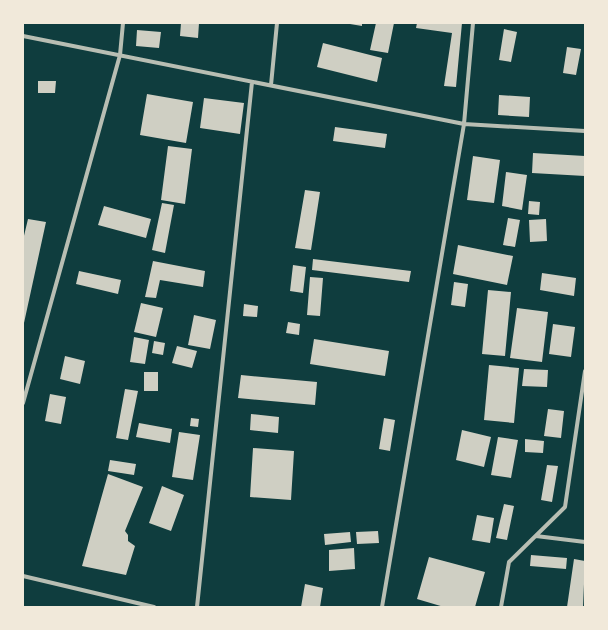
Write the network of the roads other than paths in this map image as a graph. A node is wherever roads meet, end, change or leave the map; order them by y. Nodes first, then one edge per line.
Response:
1 (122, 23) edge
2 (276, 23) edge
3 (473, 23) edge
4 (23, 36) edge
5 (120, 55) junction
6 (252, 82) junction
7 (271, 85) junction
8 (464, 124) junction
9 (585, 131) edge
10 (585, 371) edge
11 (23, 403) edge
12 (536, 536) junction
13 (585, 542) edge
14 (23, 576) edge
15 (154, 607) edge
16 (198, 607) edge
17 (382, 607) edge
18 (502, 607) edge

1 - 5 street
2 - 7 street
3 - 8 street
4 - 5 street
5 - 6 street
5 - 11 street
6 - 7 street
6 - 16 street
7 - 8 street
8 - 9 street
8 - 17 street
10 - 12 street
12 - 13 street
12 - 18 street
14 - 15 street

